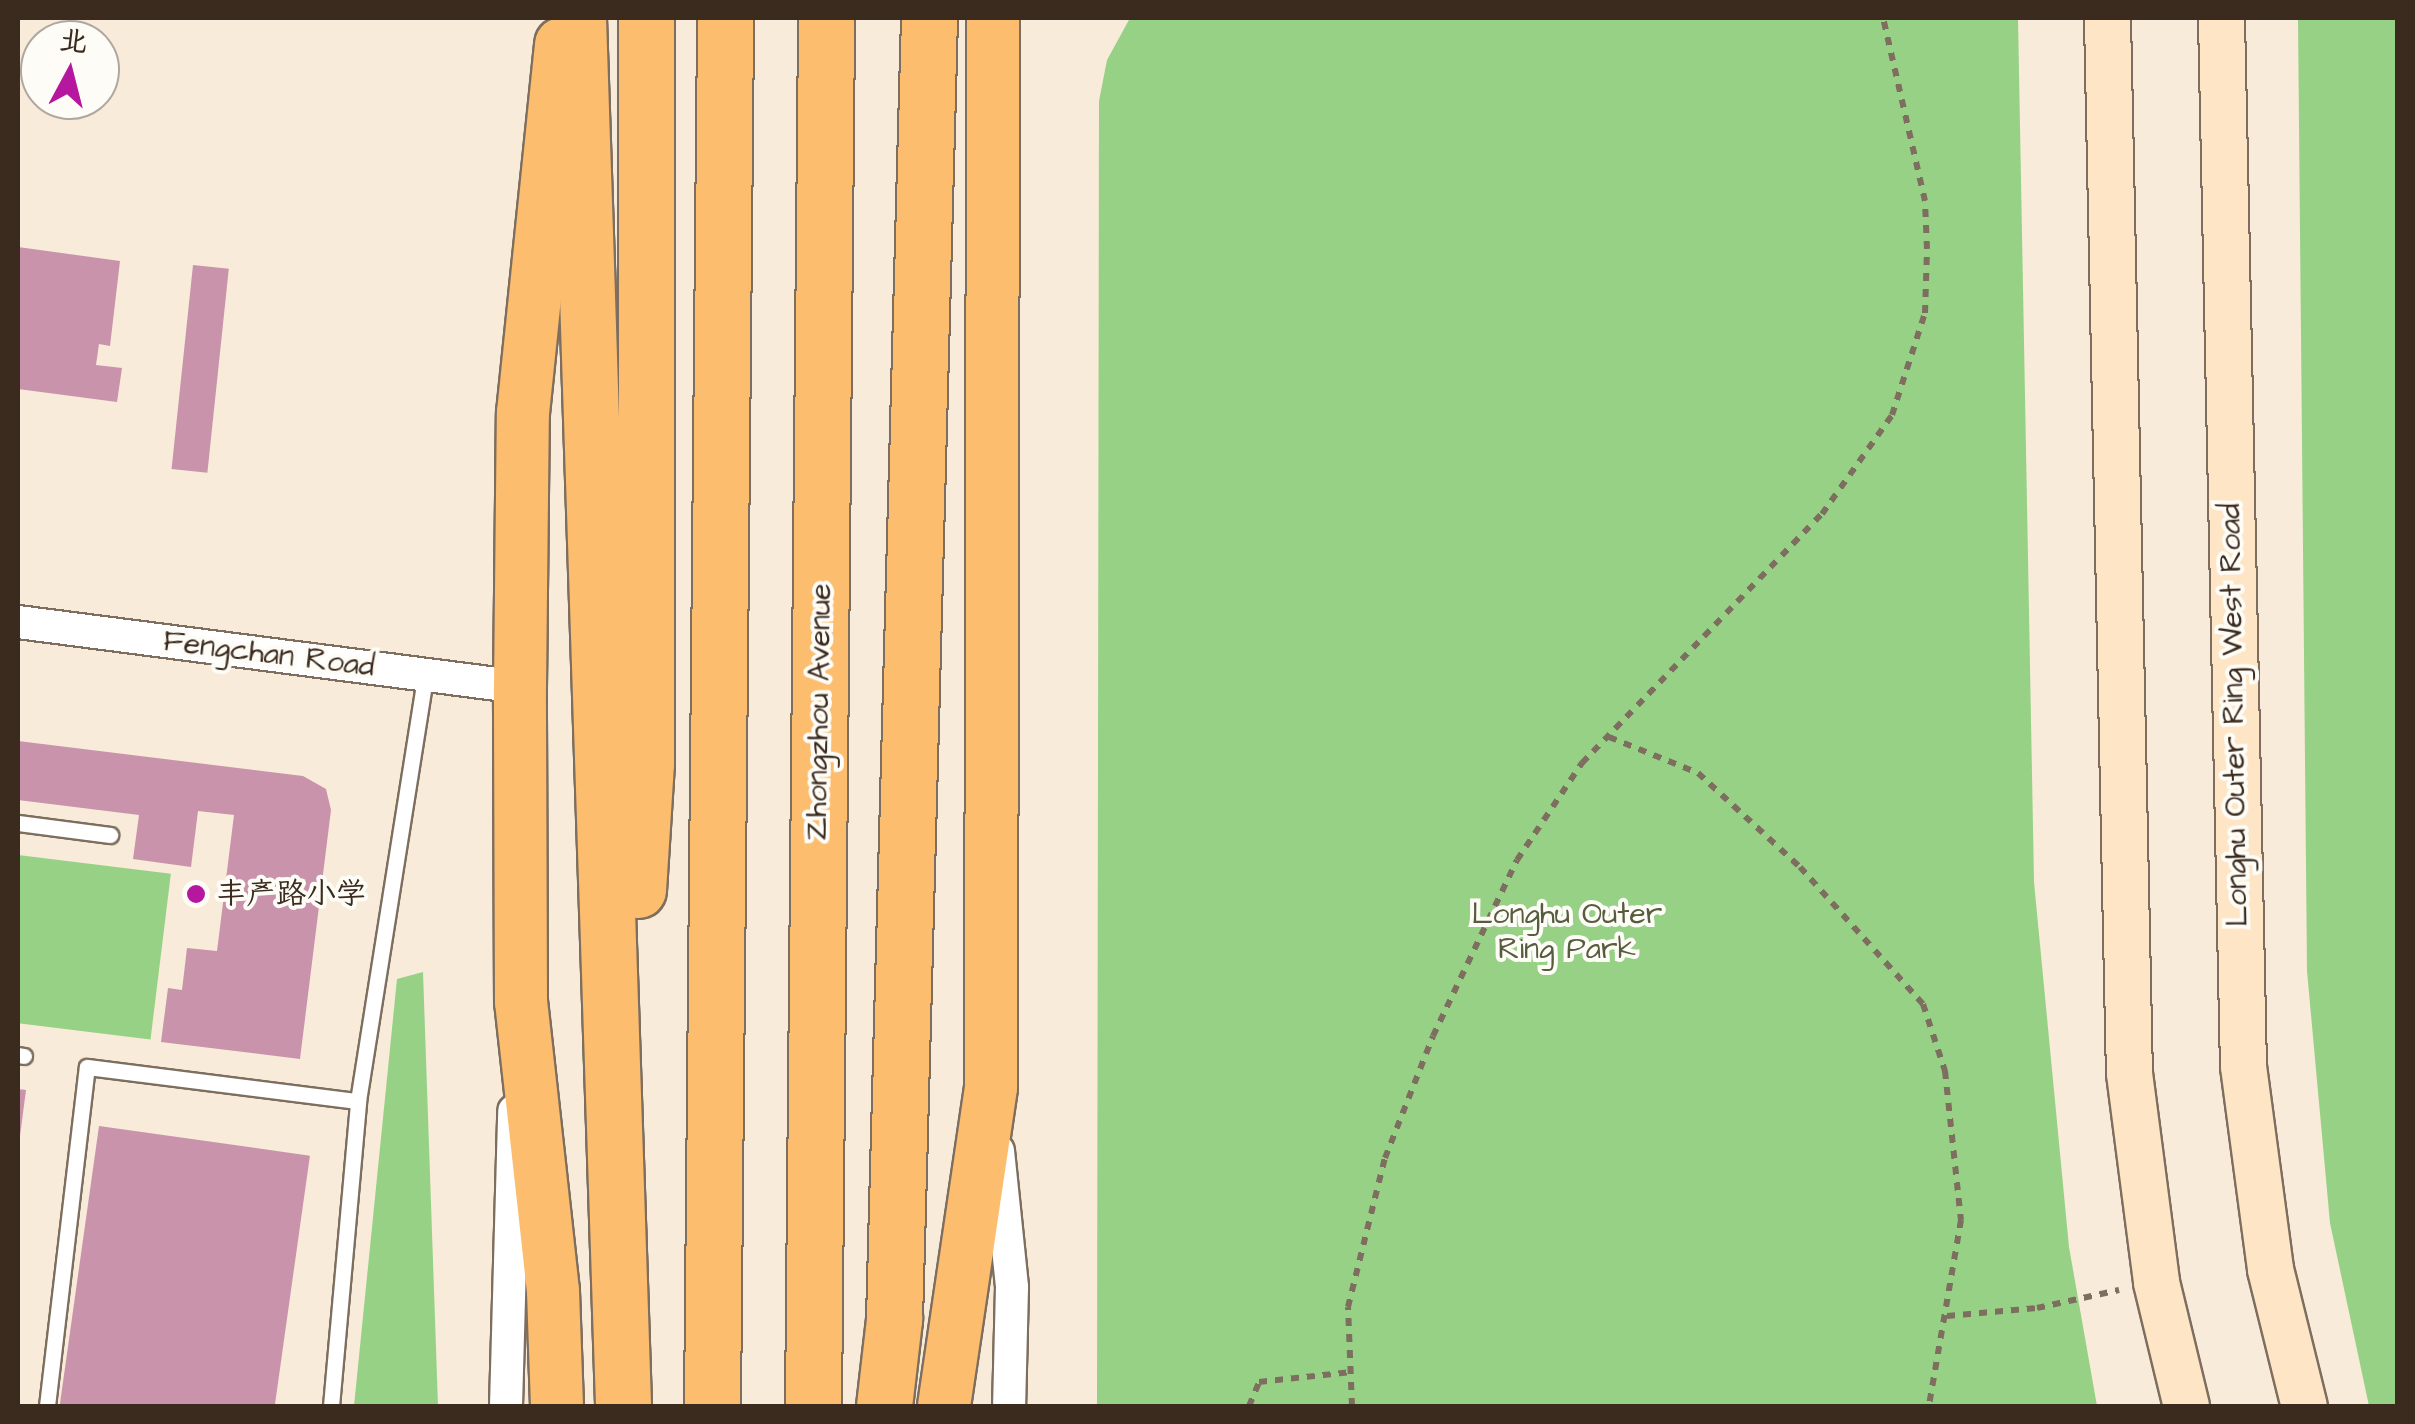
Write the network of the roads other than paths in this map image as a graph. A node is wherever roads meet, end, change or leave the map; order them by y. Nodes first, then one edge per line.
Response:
1 (564, 18) edge
2 (578, 18) edge
3 (646, 18) edge
4 (725, 18) edge
5 (826, 18) edge
6 (929, 18) edge
7 (944, 18) edge
8 (993, 18) edge
9 (2107, 18) edge
10 (2221, 18) edge
11 (926, 141) junction
12 (18, 622) edge
13 (426, 674) junction
14 (520, 686) junction
15 (18, 824) edge
16 (110, 835) dead end
17 (521, 1002) junction
18 (991, 1086) junction
19 (358, 1101) junction
20 (617, 1202) junction
21 (47, 1406) edge
22 (331, 1406) edge
23 (506, 1406) edge
24 (557, 1406) edge
25 (624, 1406) edge
26 (712, 1406) edge
27 (813, 1406) edge
28 (884, 1406) edge
29 (944, 1406) edge
30 (1010, 1406) edge
31 (2186, 1406) edge
32 (2304, 1406) edge

1 - 14 main road
2 - 20 highway
3 - 20 highway
4 - 26 highway
5 - 27 highway, Zhongzhou Avenue
6 - 11 highway
7 - 11 highway
8 - 18 main road
9 - 31 main road
10 - 32 main road, Longhu Outer Ring West Road
11 - 28 highway
12 - 13 street, Fengchan Road
13 - 14 street, Fengchan Road
13 - 19 lane
14 - 17 main road
15 - 16 lane
17 - 23 street
17 - 24 main road
18 - 29 main road
18 - 30 street
19 - 21 lane
19 - 22 lane
20 - 25 highway

